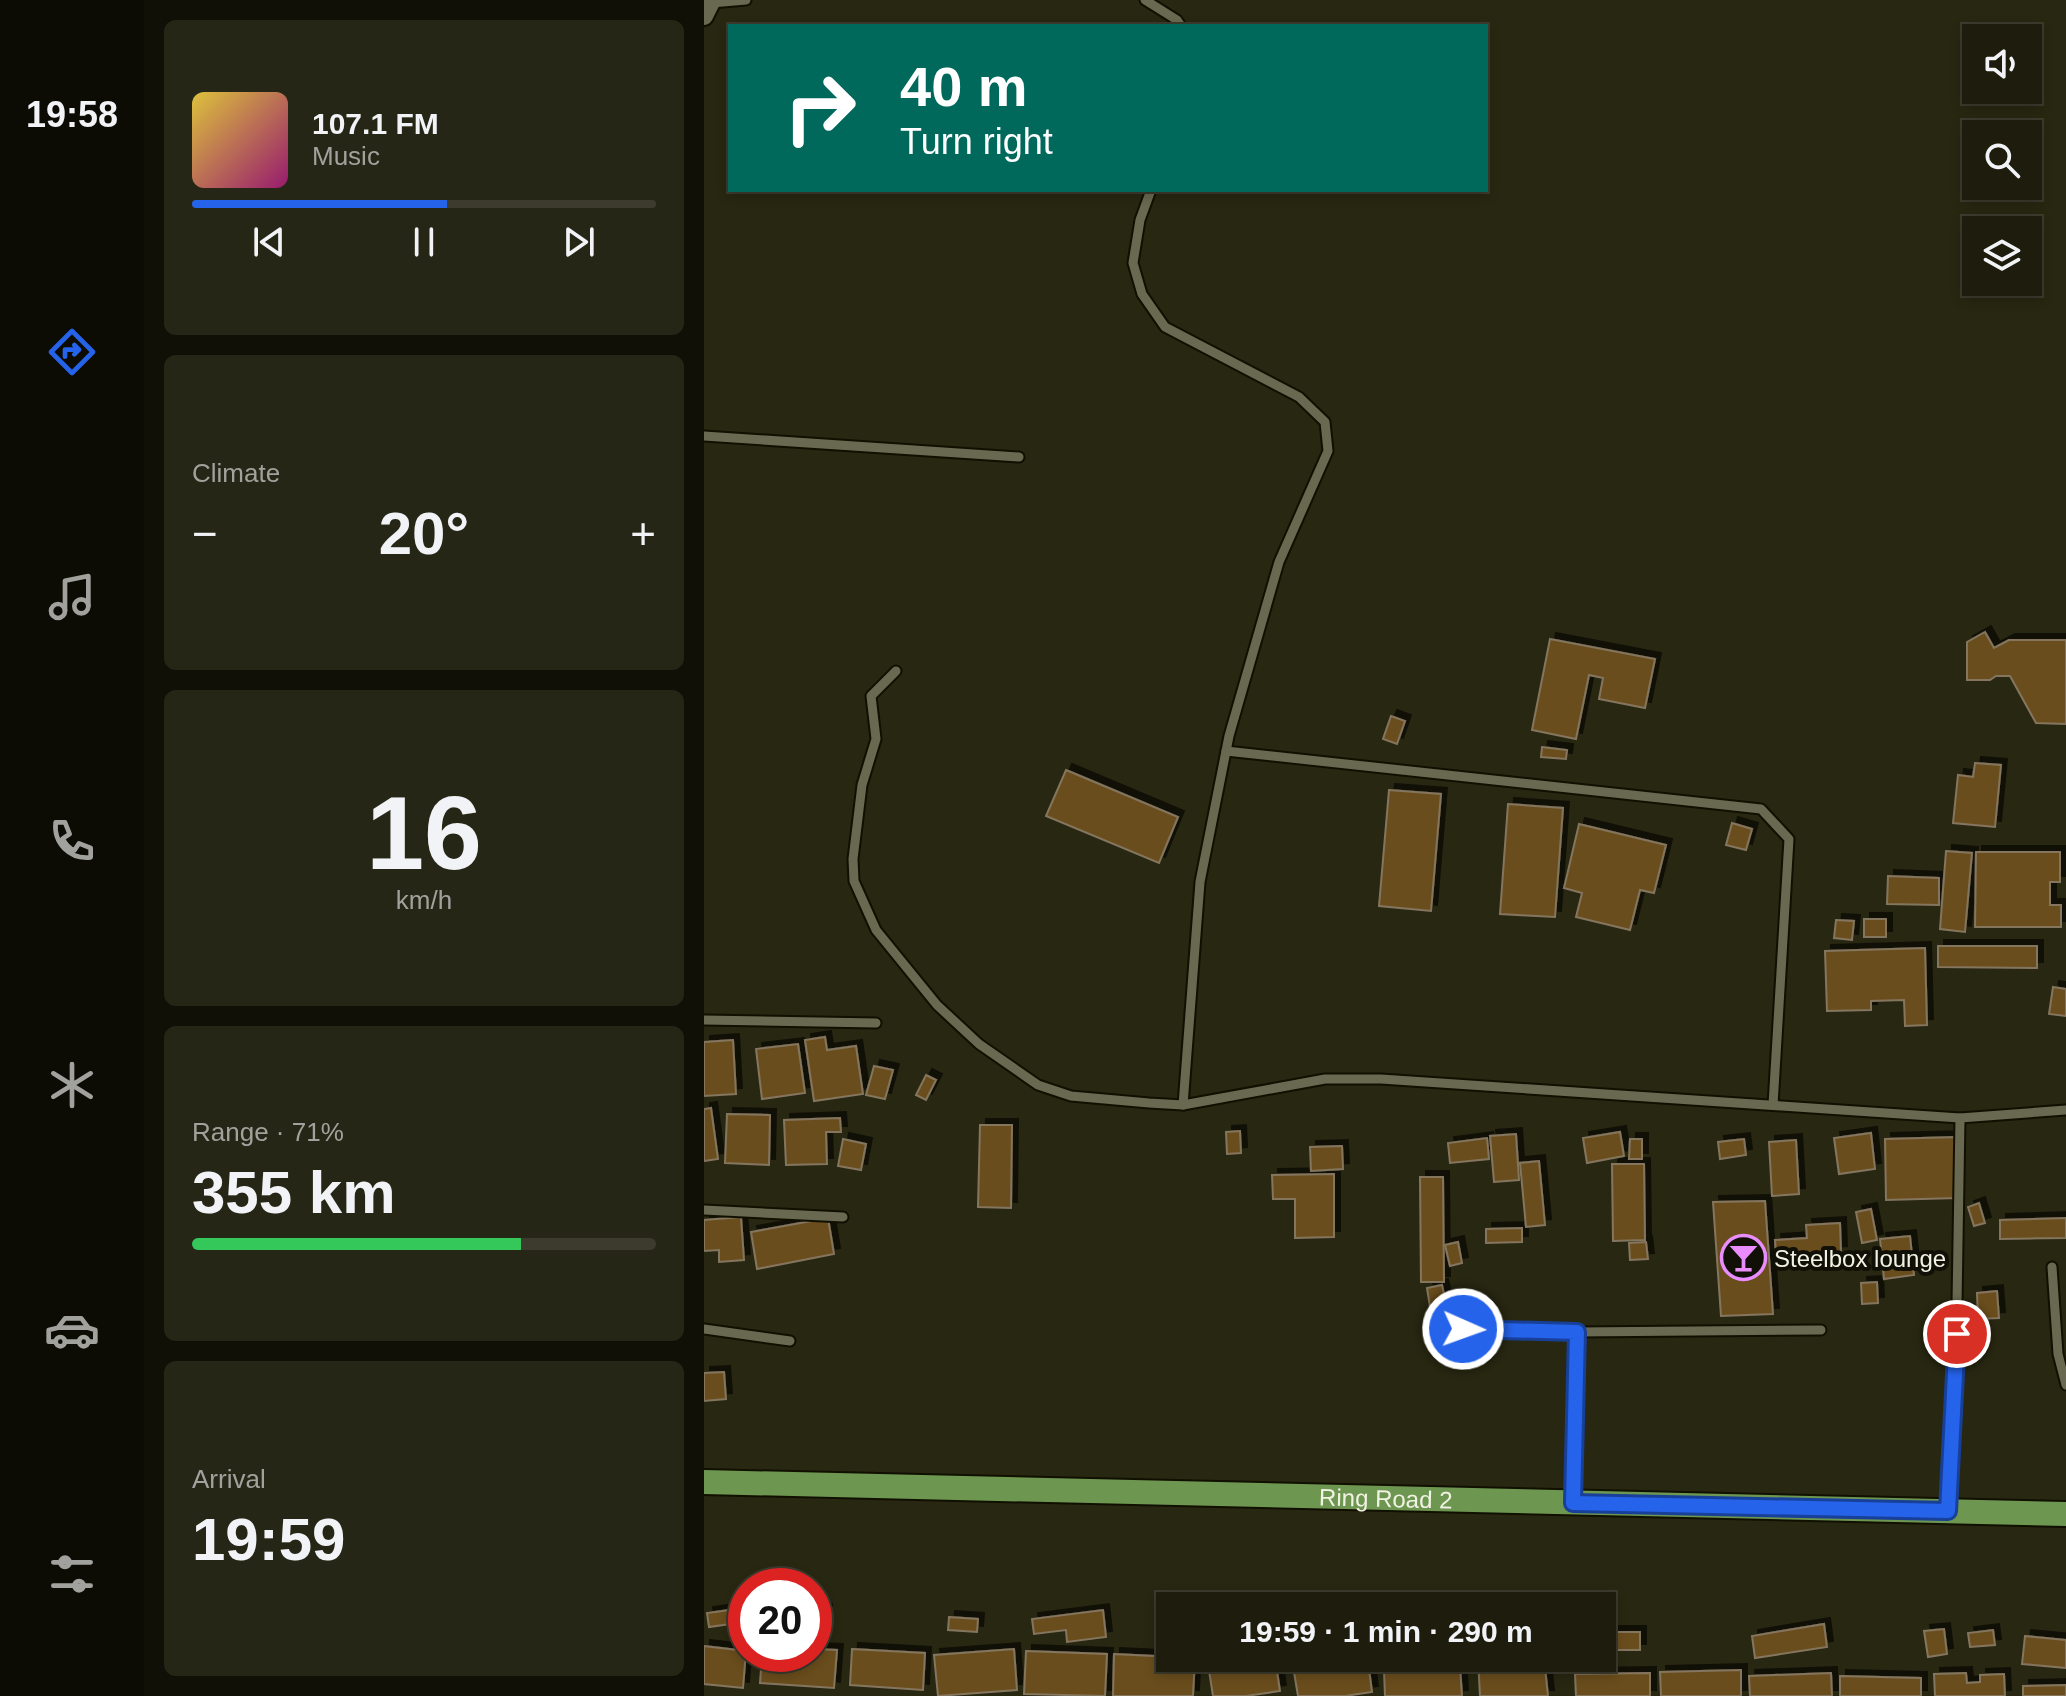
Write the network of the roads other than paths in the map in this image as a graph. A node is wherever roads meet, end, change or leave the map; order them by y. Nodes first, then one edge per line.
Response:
1 (746, 0) edge
2 (1145, 0) edge
3 (709, 7) edge
4 (1180, 24) edge
5 (1150, 192) edge
6 (704, 436) edge
7 (1019, 457) dead end
8 (896, 671) dead end
9 (1226, 751) junction
10 (704, 1020) edge
11 (876, 1023) dead end
12 (1183, 1105) junction
13 (1773, 1105) junction
14 (2066, 1110) edge
15 (1960, 1118) junction
16 (704, 1210) edge
17 (843, 1217) dead end
18 (2052, 1267) dead end
19 (704, 1329) edge
20 (1463, 1329) dead end
21 (1821, 1330) dead end
22 (1577, 1332) junction
23 (790, 1341) dead end
24 (2066, 1385) edge
25 (704, 1482) edge
26 (1573, 1503) junction
27 (1948, 1511) junction
28 (2066, 1514) edge

1 - 3 lane
2 - 4 lane
5 - 9 lane
6 - 7 lane
8 - 12 lane
9 - 12 lane
9 - 13 lane
10 - 11 lane
12 - 13 lane
13 - 15 lane
14 - 15 lane
15 - 27 lane
16 - 17 lane
18 - 24 lane
19 - 23 lane
20 - 22 lane
21 - 22 lane
22 - 26 lane
25 - 26 main road, Ring Road 2
26 - 27 main road, Ring Road 2
27 - 28 main road, Ring Road 2

